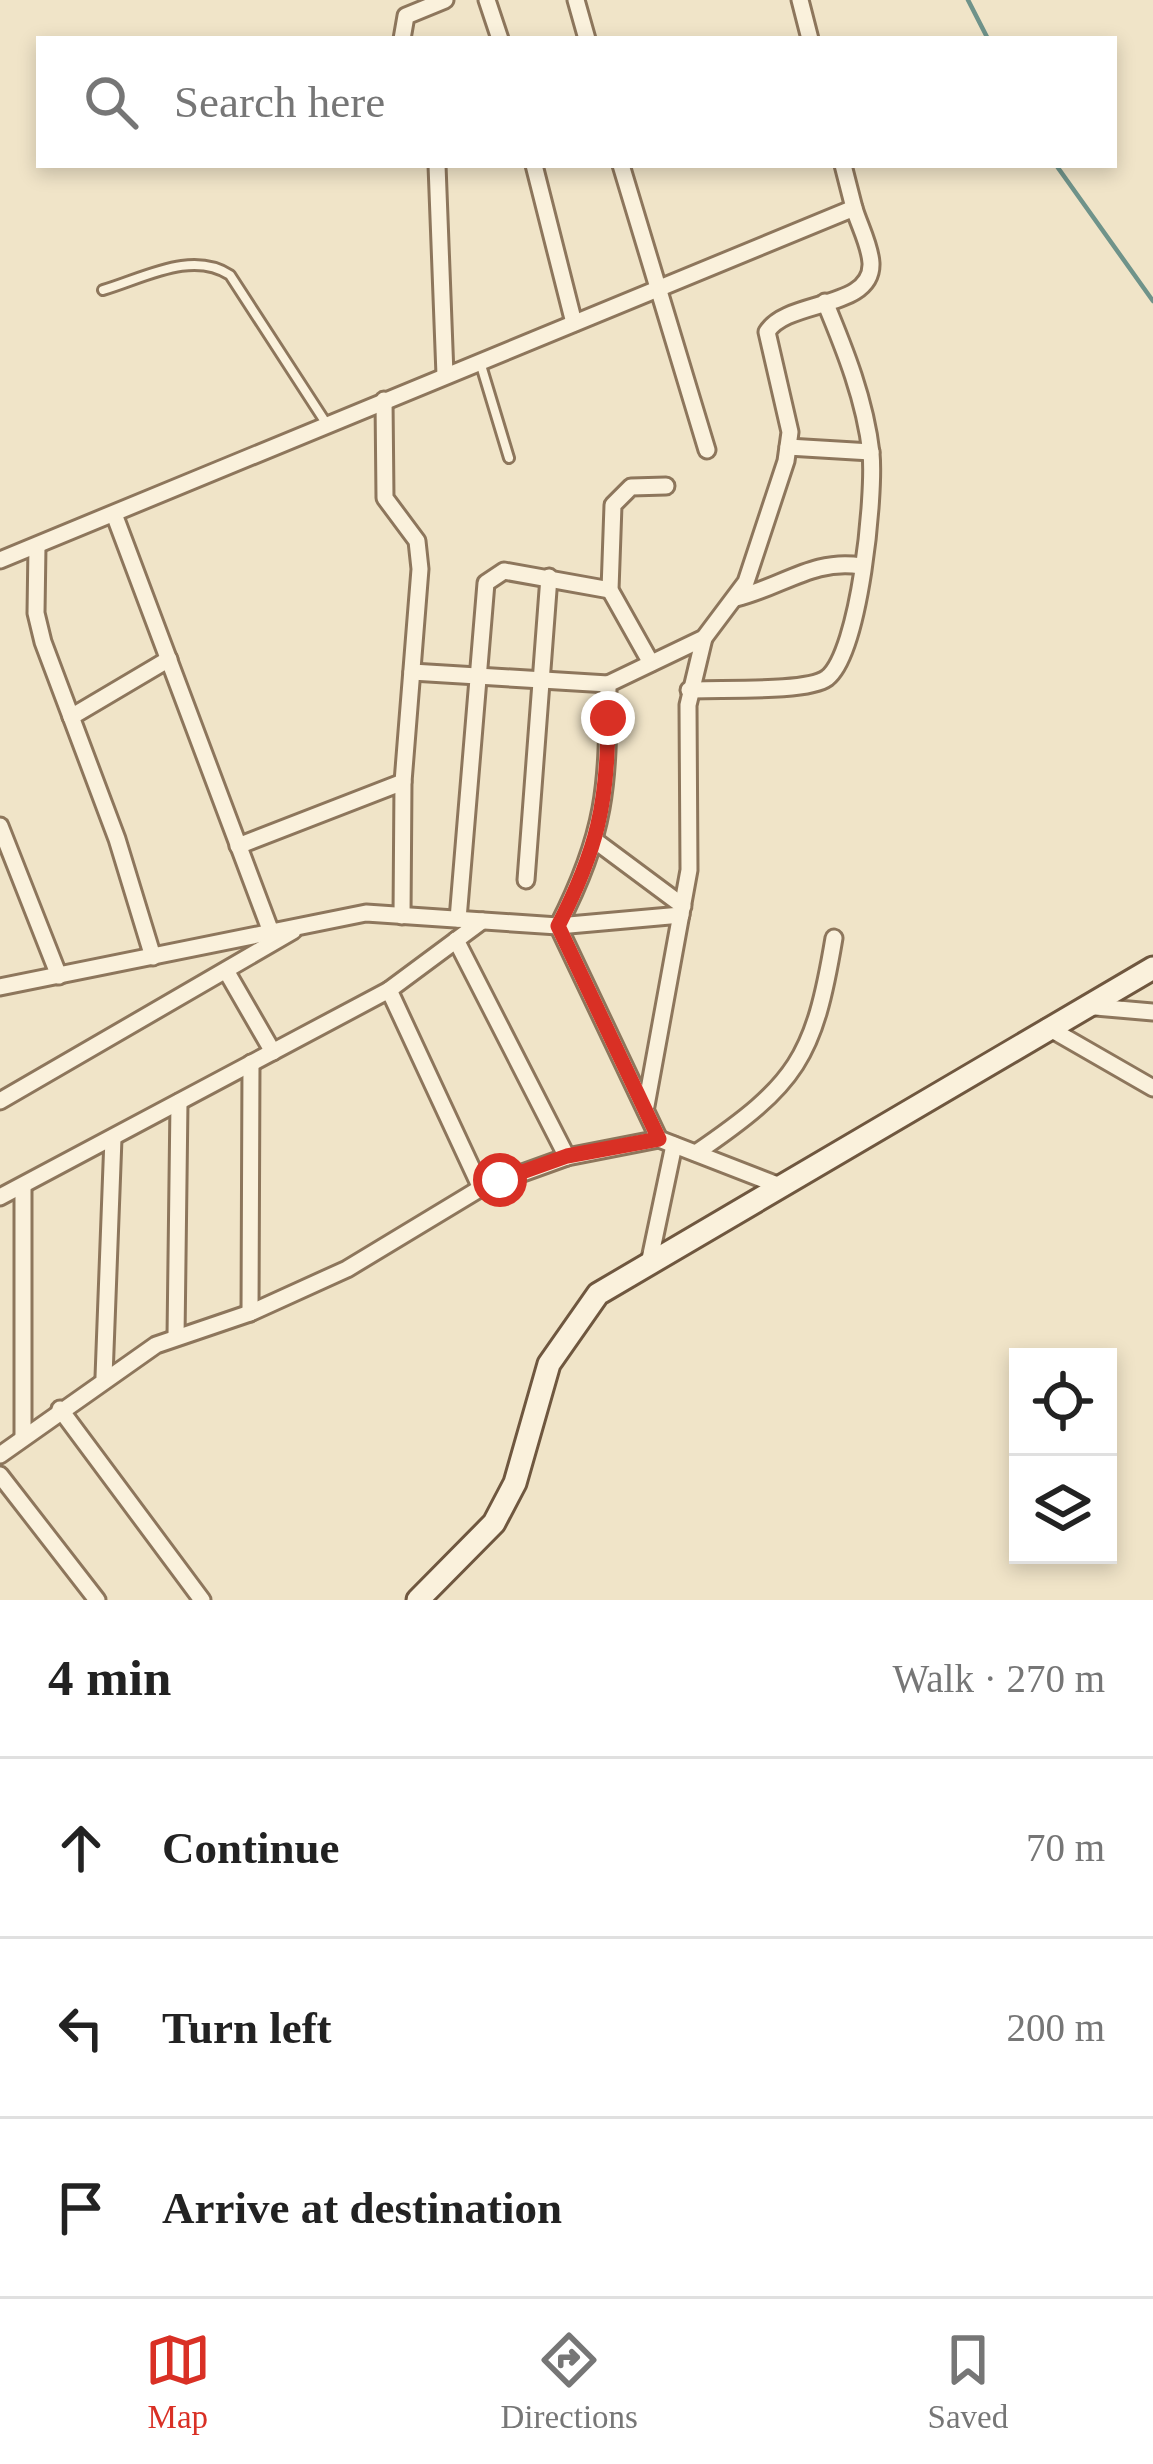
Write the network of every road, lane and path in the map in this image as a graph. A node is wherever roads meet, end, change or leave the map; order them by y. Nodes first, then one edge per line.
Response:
1 (445, 0) edge
2 (487, 0) edge
3 (576, 0) edge
4 (800, 0) edge
5 (403, 36) edge
6 (499, 36) edge
7 (586, 36) edge
8 (809, 36) edge
9 (437, 168) edge
10 (535, 168) edge
11 (622, 168) edge
12 (844, 168) edge
13 (854, 208) junction
14 (104, 290) dead end
15 (655, 290) junction
16 (825, 302) junction
17 (574, 323) junction
18 (480, 361) junction
19 (445, 375) junction
20 (384, 400) junction
21 (326, 424) junction
22 (788, 447) junction
23 (707, 450) dead end
24 (871, 452) junction
25 (509, 458) dead end
26 (666, 486) dead end
27 (114, 514) junction
28 (37, 546) junction
29 (0, 560) edge
30 (861, 566) junction
31 (549, 577) junction
32 (610, 590) junction
33 (736, 598) junction
34 (704, 638) junction
35 (169, 659) junction
36 (651, 663) junction
37 (412, 672) junction
38 (475, 676) junction
39 (537, 680) junction
40 (608, 684) junction
41 (689, 689) junction
42 (71, 717) junction
43 (403, 782) junction
44 (0, 826) edge
45 (597, 842) junction
46 (238, 846) junction
47 (526, 880) dead end
48 (682, 910) junction
49 (402, 916) junction
50 (458, 920) junction
51 (482, 921) junction
52 (558, 926) junction
53 (301, 927) junction
54 (271, 932) junction
55 (834, 938) dead end
56 (456, 940) junction
57 (153, 957) junction
58 (1153, 968) edge
59 (228, 974) junction
60 (59, 976) junction
61 (0, 987) edge
62 (388, 990) junction
63 (1084, 1006) junction
64 (1153, 1012) edge
65 (1047, 1027) junction
66 (273, 1052) junction
67 (251, 1064) junction
68 (1153, 1088) edge
69 (0, 1101) edge
70 (179, 1102) junction
71 (646, 1108) junction
72 (112, 1138) junction
73 (667, 1142) junction
74 (696, 1154) junction
75 (567, 1156) junction
76 (23, 1186) junction
77 (780, 1186) junction
78 (481, 1188) junction
79 (0, 1197) edge
80 (650, 1259) junction
81 (250, 1313) junction
82 (176, 1337) junction
83 (104, 1377) junction
84 (60, 1409) junction
85 (23, 1437) junction
86 (0, 1456) edge
87 (0, 1475) edge
88 (97, 1600) edge
89 (202, 1600) edge
90 (418, 1600) edge

1 - 5 street
2 - 6 street
3 - 7 street
4 - 8 street
9 - 19 street
10 - 17 street
11 - 15 street
12 - 13 street
13 - 15 street
13 - 16 street
14 - 21 lane
15 - 17 street
15 - 23 street
16 - 22 street
16 - 24 street
17 - 18 street
18 - 19 street
18 - 25 lane
19 - 20 street
20 - 21 street
20 - 37 street
21 - 27 street
22 - 24 street
22 - 33 street
24 - 30 street
26 - 32 street
27 - 28 street
27 - 35 street
28 - 29 street
28 - 42 street
30 - 33 street
30 - 41 street
31 - 32 street
31 - 38 street
31 - 39 street
32 - 36 street
33 - 34 street
34 - 36 street
34 - 41 street
35 - 42 street
35 - 46 street
36 - 40 street
37 - 38 street
37 - 43 street
38 - 39 street
38 - 50 street
39 - 40 street
39 - 47 street
40 - 45 street
41 - 48 street
42 - 57 street
43 - 46 street
43 - 49 street
44 - 60 street
45 - 48 street
45 - 52 street
46 - 54 street
48 - 52 street
48 - 71 street
49 - 50 street
49 - 53 street
50 - 51 street
51 - 52 street
51 - 56 street
52 - 71 street
53 - 54 street
53 - 59 street
54 - 57 street
55 - 74 street
56 - 62 street
56 - 75 street
57 - 60 street
58 - 63 street
59 - 66 street
59 - 69 street
60 - 61 street
62 - 66 street
62 - 78 street
63 - 64 street
63 - 65 street
65 - 68 street
65 - 77 street
66 - 67 street
67 - 70 street
67 - 81 street
70 - 72 street
70 - 82 street
71 - 73 street
72 - 76 street
72 - 83 street
73 - 74 street
73 - 75 street
73 - 80 street
74 - 77 street
75 - 78 street
76 - 79 street
76 - 85 street
77 - 80 street
78 - 81 street
80 - 90 street
81 - 82 street
82 - 83 street
83 - 84 street
84 - 85 street
84 - 89 street
85 - 86 street
87 - 88 street

